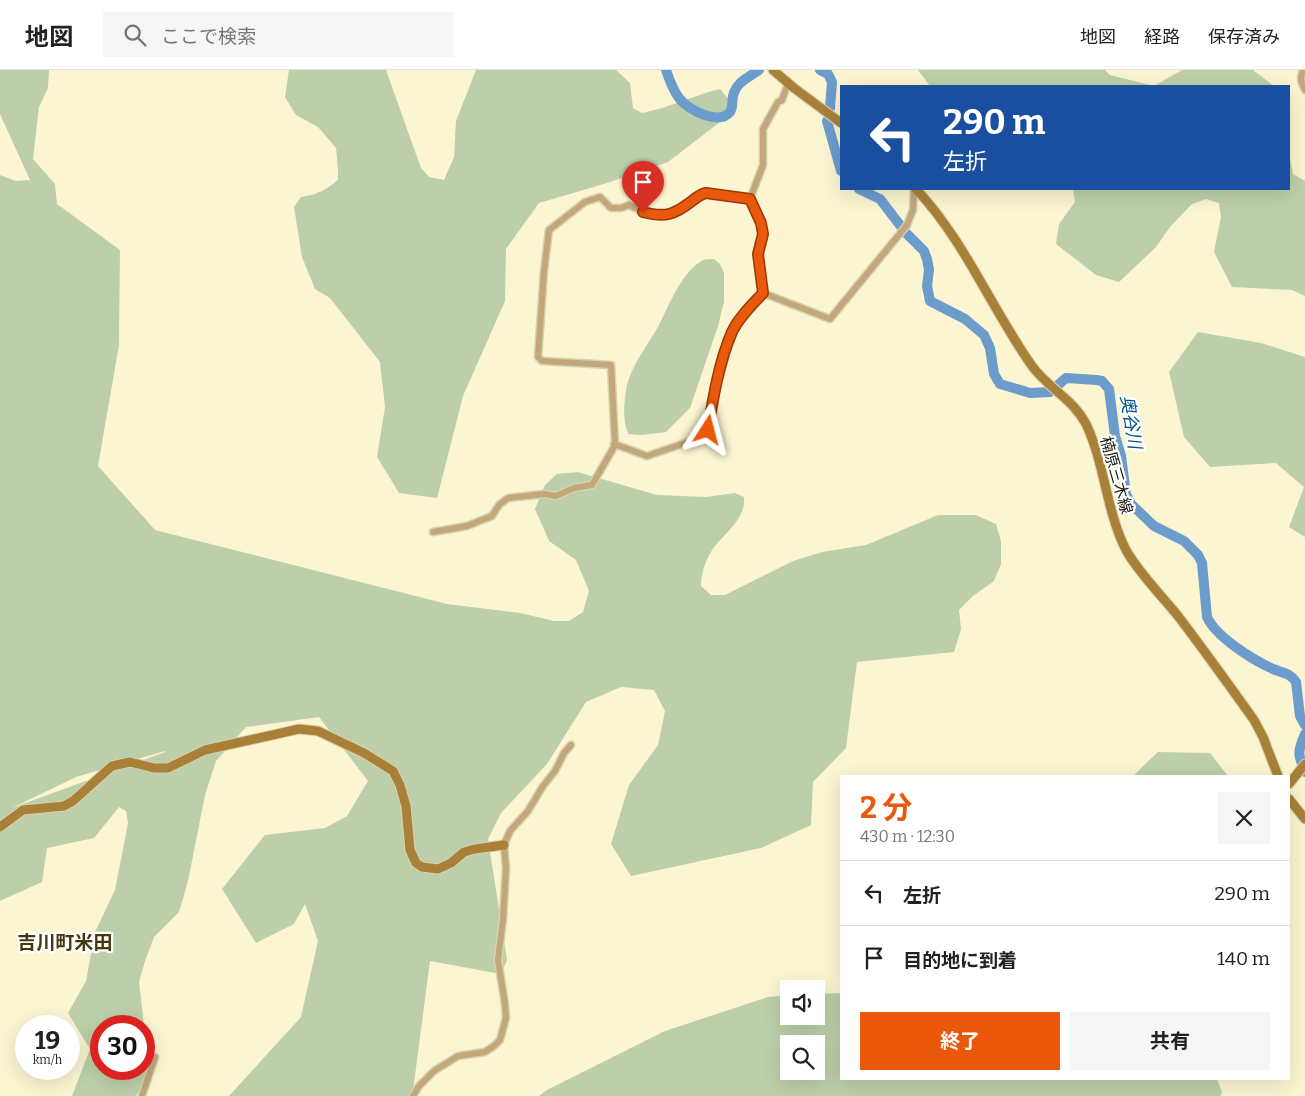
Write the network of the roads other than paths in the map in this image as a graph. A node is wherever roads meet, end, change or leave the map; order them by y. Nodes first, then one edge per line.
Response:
1 (773, 70) edge
2 (1304, 70) edge
3 (788, 83) junction
4 (1305, 90) edge
5 (840, 122) edge
6 (915, 190) edge
7 (916, 190) edge
8 (750, 199) junction
9 (763, 293) junction
10 (614, 444) junction
11 (433, 532) dead end
12 (571, 745) dead end
13 (1305, 764) edge
14 (1278, 775) edge
15 (1290, 783) edge
16 (1290, 800) edge
17 (1305, 819) edge
18 (0, 827) edge
19 (504, 845) junction
20 (147, 1080) edge
21 (142, 1096) edge
22 (413, 1096) edge

1 - 3 main road
2 - 4 street
3 - 5 main road
3 - 8 street
6 - 9 street
7 - 14 main road, 楠原三木線
8 - 9 street
8 - 10 street
9 - 10 street
10 - 11 street
12 - 19 street
13 - 15 main road
16 - 17 main road
18 - 19 main road
19 - 22 street
20 - 21 street

